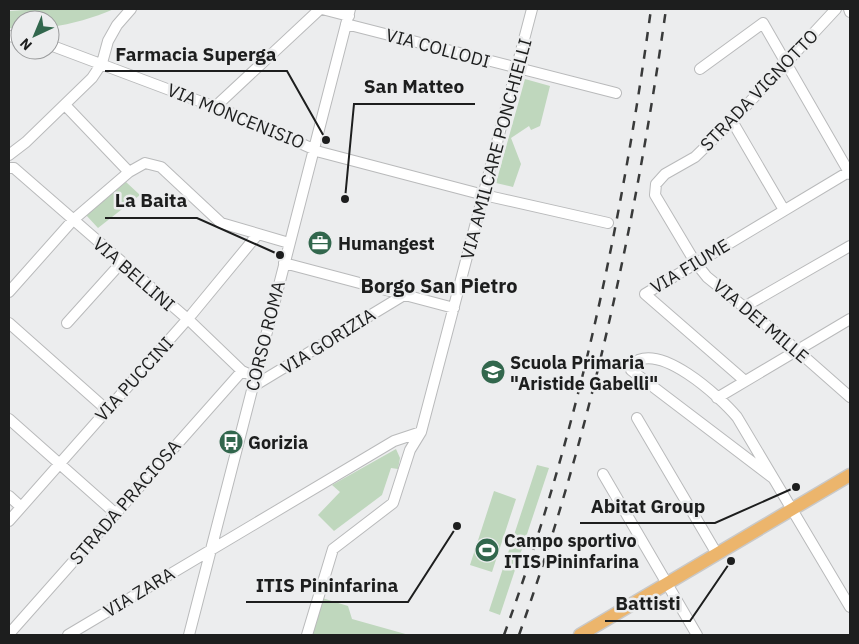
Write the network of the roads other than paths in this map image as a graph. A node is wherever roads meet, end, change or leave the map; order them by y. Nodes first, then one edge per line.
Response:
1 (131, 9) edge
2 (321, 9) edge
3 (532, 9) edge
4 (836, 9) edge
5 (348, 16) edge
6 (60, 48) edge
7 (102, 63) junction
8 (785, 64) junction
9 (516, 68) junction
10 (700, 69) dead end
11 (616, 93) dead end
12 (65, 105) junction
13 (215, 107) junction
14 (732, 122) junction
15 (314, 148) junction
16 (9, 155) edge
17 (11, 165) edge
18 (129, 172) junction
19 (850, 172) edge
20 (656, 184) joint
21 (484, 194) junction
22 (784, 210) junction
23 (73, 220) junction
24 (608, 223) dead end
25 (258, 234) junction
26 (289, 243) junction
27 (850, 246) edge
28 (695, 262) junction
29 (121, 263) junction
30 (284, 263) junction
31 (9, 292) edge
32 (404, 295) junction
33 (744, 307) junction
34 (454, 308) junction
35 (187, 319) junction
36 (850, 319) edge
37 (9, 323) edge
38 (67, 324) dead end
39 (797, 351) junction
40 (242, 371) junction
41 (745, 381) junction
42 (254, 382) junction
43 (850, 397) edge
44 (717, 398) junction
45 (107, 410) junction
46 (637, 418) dead end
47 (9, 419) edge
48 (421, 432) junction
49 (59, 464) junction
50 (603, 474) dead end
51 (850, 475) edge
52 (773, 478) junction
53 (9, 496) edge
54 (21, 507) junction
55 (792, 510) junction
56 (115, 513) junction
57 (9, 521) edge
58 (210, 550) junction
59 (716, 554) junction
60 (667, 583) junction
61 (850, 607) edge
62 (9, 634) edge
63 (68, 635) edge
64 (188, 635) edge
65 (307, 635) edge
66 (580, 635) edge
67 (697, 635) edge

1 - 7 street
2 - 5 street, VIA COLLODI
2 - 13 street
3 - 9 street, VIA AMILCARE PONCHIELLI
4 - 8 street, STRADA VIGNOTTO
5 - 9 street, VIA COLLODI
5 - 15 street, CORSO ROMA
6 - 7 street, VIA MONCENISIO
7 - 12 street
7 - 13 street, VIA MONCENISIO
8 - 10 street
8 - 14 street, STRADA VIGNOTTO
8 - 19 street
9 - 11 street, VIA COLLODI
9 - 21 street, VIA AMILCARE PONCHIELLI
12 - 16 street
12 - 18 street
13 - 15 street, VIA MONCENISIO
14 - 20 street, STRADA VIGNOTTO
14 - 22 street
15 - 21 street, VIA MONCENISIO
15 - 26 street, CORSO ROMA
17 - 23 street, VIA BELLINI
18 - 23 street
18 - 25 street
19 - 22 street, VIA FIUME
20 - 28 street, VIA DEI MILLE
21 - 24 street, VIA MONCENISIO
21 - 34 street, VIA AMILCARE PONCHIELLI
22 - 28 street, VIA FIUME
23 - 29 street, VIA BELLINI
23 - 31 street
25 - 26 street
25 - 35 street, VIA PUCCINI
26 - 30 street, CORSO ROMA
27 - 33 street
28 - 33 street, VIA DEI MILLE
28 - 41 street, VIA FIUME
29 - 35 street, VIA BELLINI
29 - 38 street
30 - 32 street
30 - 42 street, CORSO ROMA
32 - 34 street
32 - 42 street, VIA GORIZIA
33 - 39 street, VIA DEI MILLE
34 - 48 street, VIA AMILCARE PONCHIELLI
35 - 40 street, VIA BELLINI
35 - 45 street, VIA PUCCINI
36 - 39 street
37 - 45 street
39 - 41 street
39 - 43 street, VIA DEI MILLE
40 - 42 street, VIA BELLINI
40 - 56 street, STRADA PRACIOSA
41 - 44 street
42 - 58 street, CORSO ROMA
44 - 52 street
44 - 52 street
45 - 49 street, VIA PUCCINI
46 - 59 street
47 - 49 street
48 - 58 street
48 - 65 street, VIA AMILCARE PONCHIELLI
49 - 54 street, VIA PUCCINI
49 - 56 street
50 - 60 street
51 - 55 main road
52 - 55 street
53 - 54 street
54 - 57 street, VIA PUCCINI
55 - 59 main road
55 - 61 street
56 - 62 street, STRADA PRACIOSA
58 - 63 street, VIA ZARA
58 - 64 street, CORSO ROMA
59 - 60 main road
60 - 66 main road
60 - 67 street

